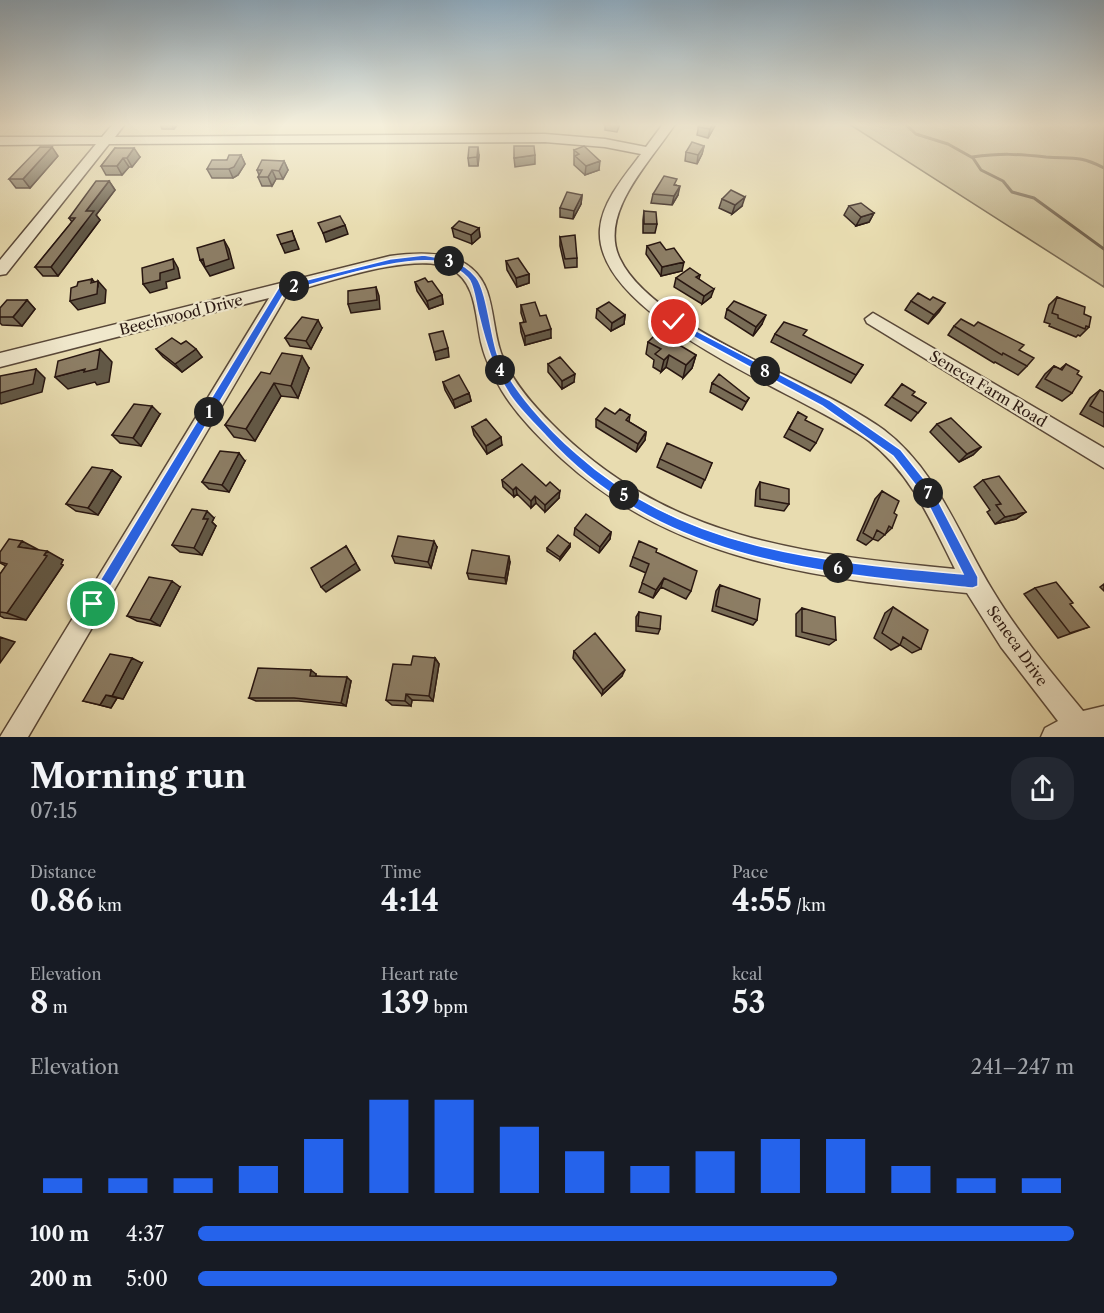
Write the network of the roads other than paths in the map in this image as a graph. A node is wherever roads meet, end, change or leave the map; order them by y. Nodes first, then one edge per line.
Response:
1 (90, 158) edge
2 (646, 158) edge
3 (3, 263) edge
4 (282, 289) junction
5 (873, 319) dead end
6 (0, 360) edge
7 (1104, 459) edge
8 (973, 582) junction
9 (1104, 719) edge
10 (1085, 731) edge
11 (13, 737) edge
12 (1054, 737) edge

1 - 3 street
2 - 8 street, Seneca Drive
4 - 6 street, Beechwood Drive
4 - 8 street, Beechwood Drive
4 - 11 street
5 - 7 street, Seneca Farm Road
8 - 10 street, Seneca Drive
9 - 10 street
10 - 12 street

